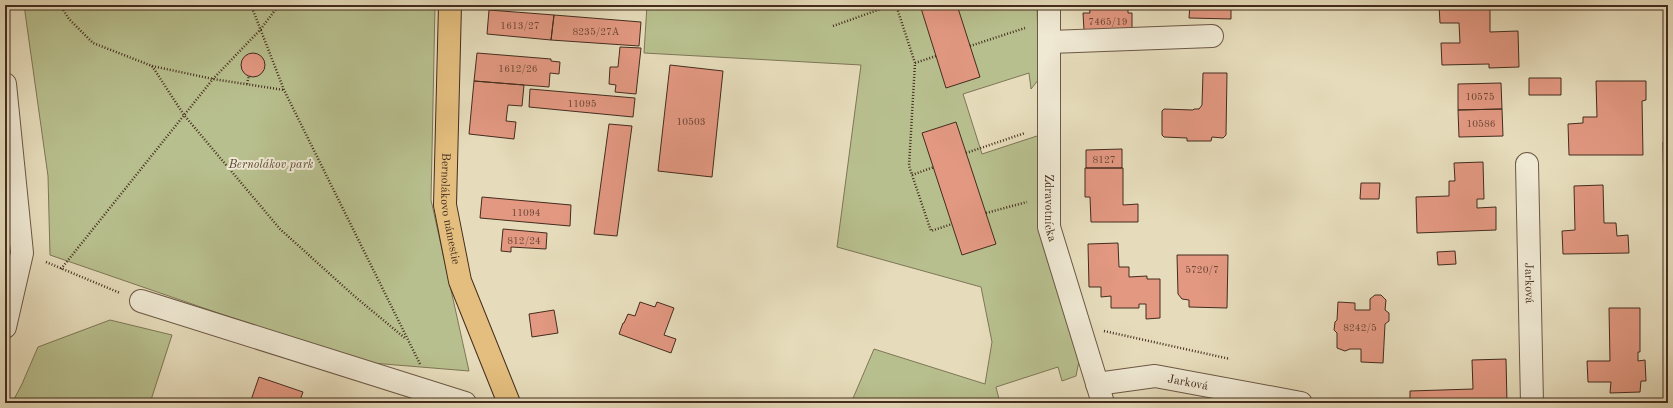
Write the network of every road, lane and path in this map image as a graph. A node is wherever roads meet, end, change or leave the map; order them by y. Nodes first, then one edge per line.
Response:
1 (60, 5) edge
2 (251, 5) edge
3 (279, 5) edge
4 (450, 5) edge
5 (892, 5) edge
6 (896, 5) edge
7 (1049, 5) edge
8 (833, 26) dead end
9 (1025, 28) dead end
10 (260, 30) junction
11 (1212, 36) dead end
12 (1050, 42) junction
13 (970, 46) dead end
14 (936, 56) dead end
15 (915, 63) junction
16 (152, 66) junction
17 (249, 75) dead end
18 (213, 79) junction
19 (5, 84) edge
20 (247, 84) junction
21 (284, 90) junction
22 (184, 115) junction
23 (1026, 133) dead end
24 (966, 153) dead end
25 (1527, 164) dead end
26 (934, 167) dead end
27 (912, 174) junction
28 (1027, 202) dead end
29 (986, 213) dead end
30 (952, 224) dead end
31 (46, 262) dead end
32 (61, 269) junction
33 (141, 302) joint
34 (5, 327) edge
35 (1103, 331) dead end
36 (408, 341) junction
37 (1230, 359) dead end
38 (1100, 393) edge
39 (436, 394) junction
40 (465, 403) edge
41 (509, 403) edge
42 (1301, 403) edge
43 (1532, 403) edge

1 - 16 path
2 - 10 path
3 - 10 path
4 - 41 main road, Bernolákovo námestie
5 - 8 path
6 - 15 path
7 - 12 street, Zdravotnícka
9 - 13 path
10 - 18 path
10 - 21 path
11 - 12 street
12 - 38 street, Zdravotnícka
14 - 15 path
15 - 27 path
16 - 18 path
16 - 22 path
17 - 20 path
18 - 20 path
18 - 22 path
19 - 34 street
20 - 21 path
21 - 36 path
22 - 32 path
22 - 36 path
23 - 24 path
25 - 43 street, Jarková
26 - 27 path
27 - 30 path
28 - 29 path
31 - 32 path
32 - 33 path
33 - 39 street
35 - 37 path
36 - 39 path
38 - 42 street, Jarková
39 - 40 street

